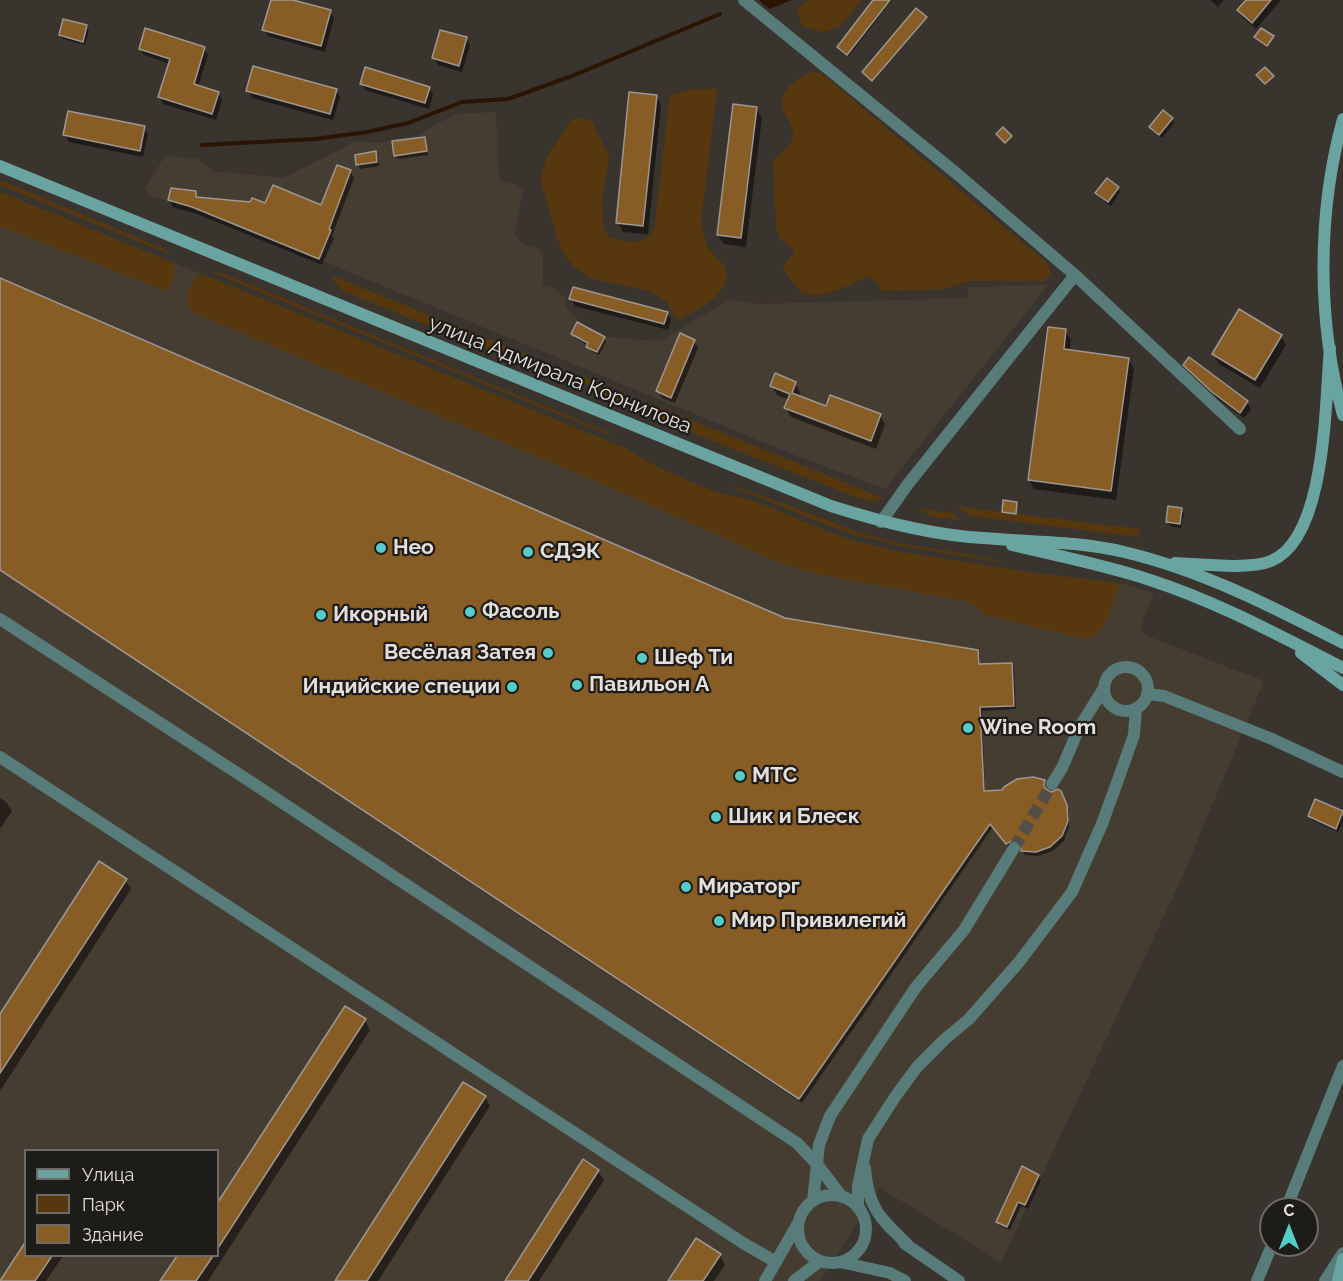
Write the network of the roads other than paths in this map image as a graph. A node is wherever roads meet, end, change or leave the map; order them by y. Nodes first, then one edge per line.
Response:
1 (744, 0) edge
2 (1343, 119) edge
3 (0, 166) edge
4 (1075, 275) junction
5 (1330, 348) junction
6 (1343, 415) edge
7 (1240, 429) dead end
8 (880, 522) junction
9 (981, 538) junction
10 (1161, 562) junction
11 (0, 619) edge
12 (1276, 634) junction
13 (1343, 643) edge
14 (1343, 668) edge
15 (1343, 685) edge
16 (1104, 688) junction
17 (1147, 694) junction
18 (1136, 708) junction
19 (0, 757) edge
20 (1343, 772) edge
21 (1052, 784) tunnel mouth
22 (1014, 848) tunnel mouth
23 (1343, 1066) edge
24 (868, 1139) junction
25 (816, 1163) junction
26 (842, 1197) junction
27 (1291, 1197) edge
28 (813, 1201) junction
29 (860, 1212) junction
30 (798, 1223) junction
31 (908, 1245) junction
32 (1343, 1253) edge
33 (1267, 1257) edge
34 (1343, 1259) edge
35 (820, 1261) junction
36 (776, 1262) junction
37 (840, 1262) junction
38 (765, 1281) edge
39 (794, 1281) edge
40 (905, 1281) edge
41 (959, 1281) edge
42 (1257, 1281) edge
43 (1325, 1281) edge
44 (1338, 1281) edge

1 - 4 street
2 - 5 main road
3 - 8 main road, улица Адмирала Корнилова
4 - 7 street
4 - 8 street
5 - 6 main road
5 - 10 main road
8 - 9 main road, улица Адмирала Корнилова
9 - 10 main road, улица Адмирала Корнилова
9 - 12 main road
10 - 13 main road
11 - 25 street
12 - 14 main road
12 - 15 main road
16 - 17 street
16 - 18 street
16 - 21 street
17 - 18 street
17 - 20 street
18 - 24 street
19 - 36 street
22 - 25 street
23 - 27 street
24 - 29 street
24 - 31 street
25 - 26 street
25 - 28 street
26 - 28 street
26 - 29 street
28 - 30 street
29 - 31 street
29 - 37 street
30 - 35 street
30 - 36 street
31 - 41 street
32 - 43 street
33 - 42 street
34 - 44 main road
35 - 37 street
35 - 39 street
36 - 38 street
37 - 40 street

